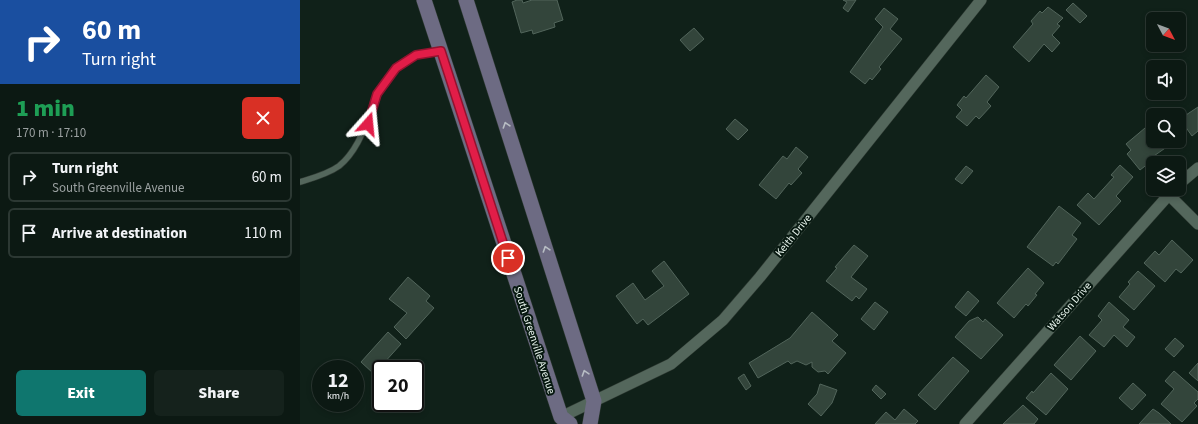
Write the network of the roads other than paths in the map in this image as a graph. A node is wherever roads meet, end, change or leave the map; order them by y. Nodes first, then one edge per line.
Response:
1 (424, 0) edge
2 (466, 0) edge
3 (981, 0) edge
4 (441, 51) junction
5 (1198, 168) edge
6 (1186, 178) edge
7 (300, 182) edge
8 (1167, 196) edge
9 (1174, 196) edge
10 (1198, 224) edge
11 (594, 401) junction
12 (566, 421) edge
13 (590, 424) edge
14 (965, 424) edge

1 - 4 main road, South Greenville Avenue
11 -> 2 main road
3 - 11 street, Keith Drive
4 - 7 lane
4 - 12 main road, South Greenville Avenue
5 - 6 street
8 - 14 street, Watson Drive
9 - 10 street
11 - 12 street, Keith Drive
11 - 13 main road

